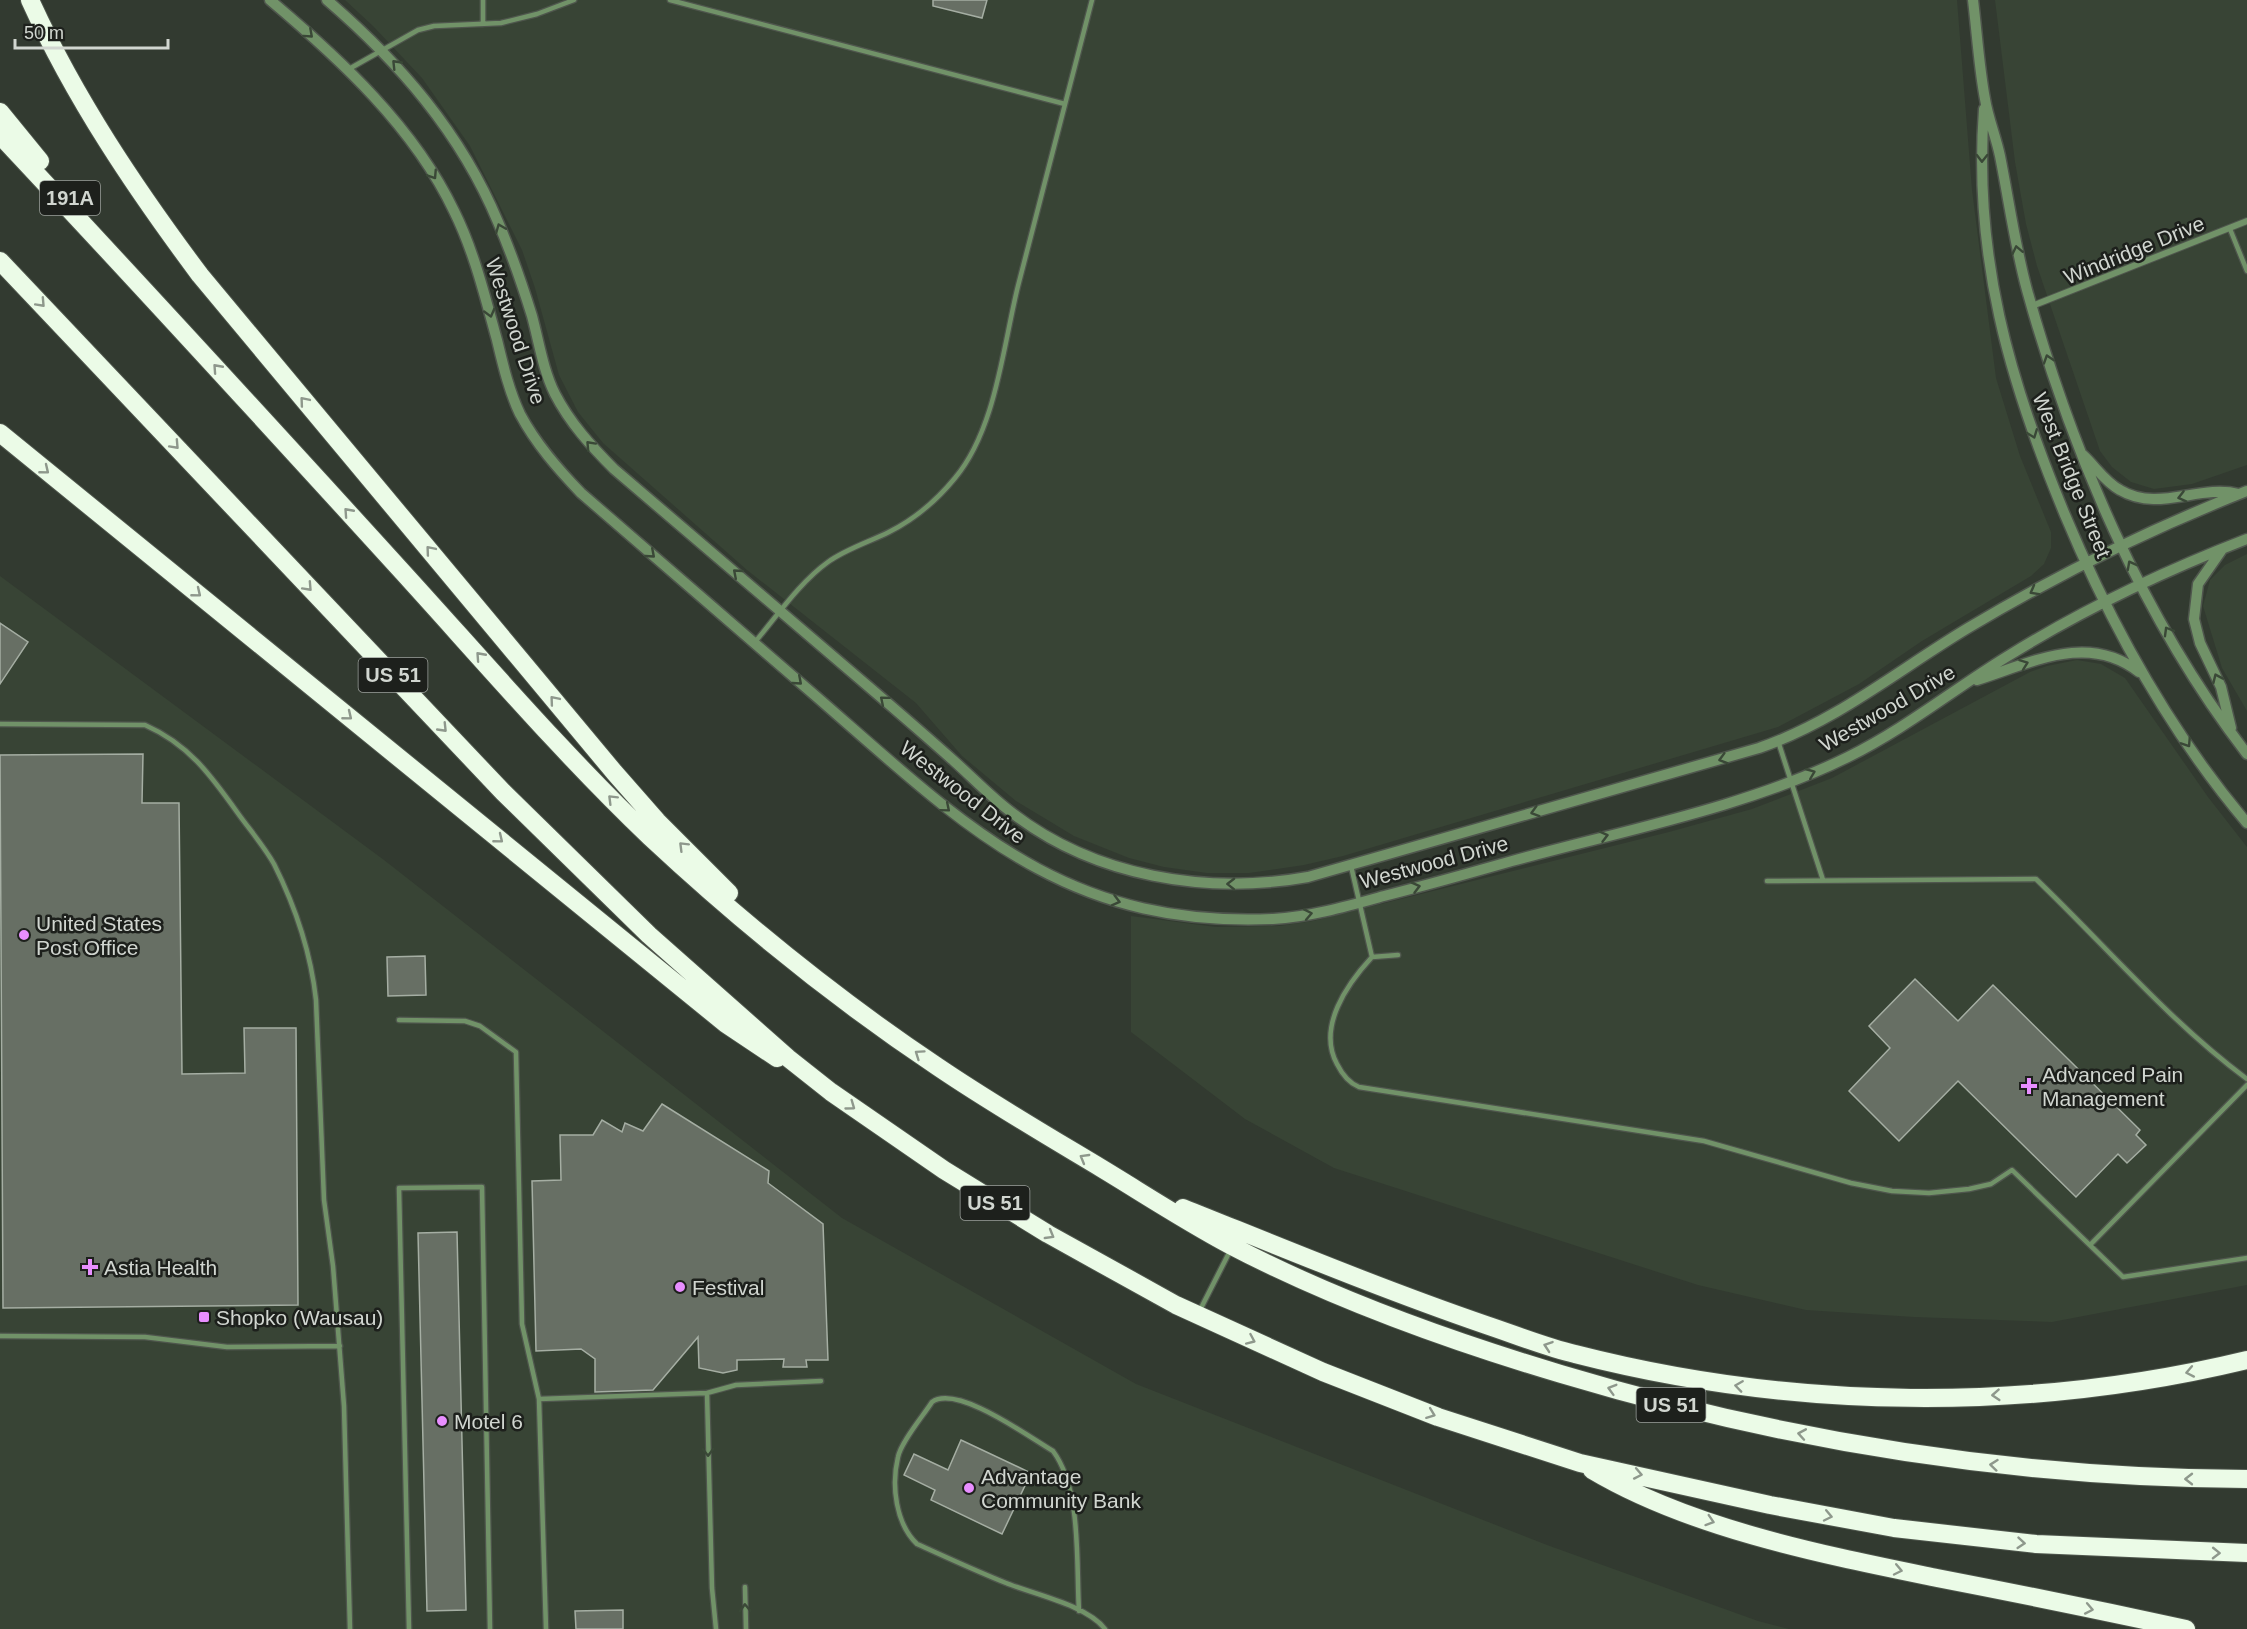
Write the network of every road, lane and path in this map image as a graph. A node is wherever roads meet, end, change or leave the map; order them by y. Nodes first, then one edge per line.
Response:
1 (30, 0) edge
2 (270, 0) edge
3 (327, 0) edge
4 (483, 0) edge
5 (574, 0) edge
6 (670, 0) edge
7 (1092, 0) edge
8 (1973, 0) edge
9 (483, 24) junction
10 (381, 49) junction
11 (347, 70) junction
12 (1985, 100) junction
13 (1065, 104) junction
14 (0, 112) edge
15 (0, 135) edge
16 (2247, 221) edge
17 (2230, 229) junction
18 (0, 261) edge
19 (2247, 271) edge
20 (140, 283) junction
21 (2032, 306) junction
22 (0, 433) edge
23 (2081, 453) junction
24 (2243, 493) edge
25 (2247, 539) edge
26 (2121, 546) junction
27 (2224, 548) junction
28 (2085, 563) junction
29 (2141, 584) junction
30 (2103, 602) junction
31 (780, 612) junction
32 (754, 643) junction
33 (2144, 676) junction
34 (1969, 683) junction
35 (0, 724) edge
36 (2232, 735) junction
37 (1778, 741) junction
38 (2247, 754) edge
39 (1791, 781) junction
40 (2247, 823) edge
41 (1351, 866) junction
42 (1823, 880) junction
43 (1767, 881) dead end
44 (1359, 903) junction
45 (1398, 955) dead end
46 (1372, 957) junction
47 (815, 975) junction
48 (399, 1020) dead end
49 (804, 1071) junction
50 (2247, 1078) edge
51 (2247, 1085) edge
52 (1134, 1188) junction
53 (2090, 1245) junction
54 (1233, 1246) junction
55 (2247, 1258) edge
56 (1198, 1315) junction
57 (0, 1336) edge
58 (340, 1346) junction
59 (2247, 1360) edge
60 (821, 1381) dead end
61 (706, 1393) junction
62 (538, 1399) junction
63 (1580, 1463) junction
64 (2247, 1479) edge
65 (2247, 1553) edge
66 (745, 1587) dead end
67 (1079, 1611) junction
68 (350, 1629) edge
69 (409, 1629) edge
70 (490, 1629) edge
71 (546, 1629) edge
72 (716, 1629) edge
73 (746, 1629) edge
74 (1105, 1629) edge
75 (2186, 1629) edge

47 -> 1 highway
2 -> 11 street, Westwood Drive
3 - 10 street, Westwood Drive
4 - 9 lane
5 - 9 lane
6 - 13 lane
7 - 13 lane
8 - 12 street, West Bridge Street
9 - 10 lane
10 - 11 lane
31 -> 10 street, Westwood Drive
11 -> 32 street, Westwood Drive
21 -> 12 street, West Bridge Street
12 -> 28 street, West Bridge Street
13 - 31 lane
14 - 20 highway, 191A
15 - 20 highway, US 51
16 - 17 street, Windridge Drive
17 - 19 lane
17 - 21 street, Windridge Drive
18 -> 49 highway, US 51
47 -> 20 highway, US 51
23 -> 21 street, West Bridge Street
22 -> 49 highway
24 -> 23 street
23 - 26 street, West Bridge Street
24 - 26 street, Westwood Drive
25 - 27 street, Westwood Drive
26 - 28 street, Westwood Drive
29 -> 26 street, West Bridge Street
27 - 29 street, Westwood Drive
36 -> 27 street
28 - 30 street, West Bridge Street
28 -> 37 street, Westwood Drive
29 - 30 street, Westwood Drive
36 -> 29 street, West Bridge Street
30 - 33 street, West Bridge Street
30 - 34 street, Westwood Drive
31 - 32 lane
41 -> 31 street, Westwood Drive
32 -> 44 street, Westwood Drive
34 -> 33 street
33 -> 40 street, West Bridge Street
39 -> 34 street, Westwood Drive
35 - 58 lane
36 - 38 street, West Bridge Street
37 - 39 lane
37 -> 41 street, Westwood Drive
39 - 42 lane
44 -> 39 street, Westwood Drive
41 - 44 lane
42 - 43 lane
42 - 50 lane
44 - 46 lane
45 - 46 lane
46 - 53 lane
52 -> 47 highway, US 51
48 - 62 lane
49 -> 56 highway, US 51
51 - 53 lane
52 - 54 highway, US 51
59 -> 52 highway
53 - 55 lane
54 - 56 lane
64 -> 54 highway, US 51
56 -> 63 highway, US 51
57 - 58 lane
58 - 68 lane
60 - 61 lane
61 - 62 lane
61 -> 72 lane
62 - 71 lane
63 -> 65 highway, US 51
63 -> 75 highway
73 -> 66 lane
67 - 67 lane
67 - 74 lane
69 - 70 lane

